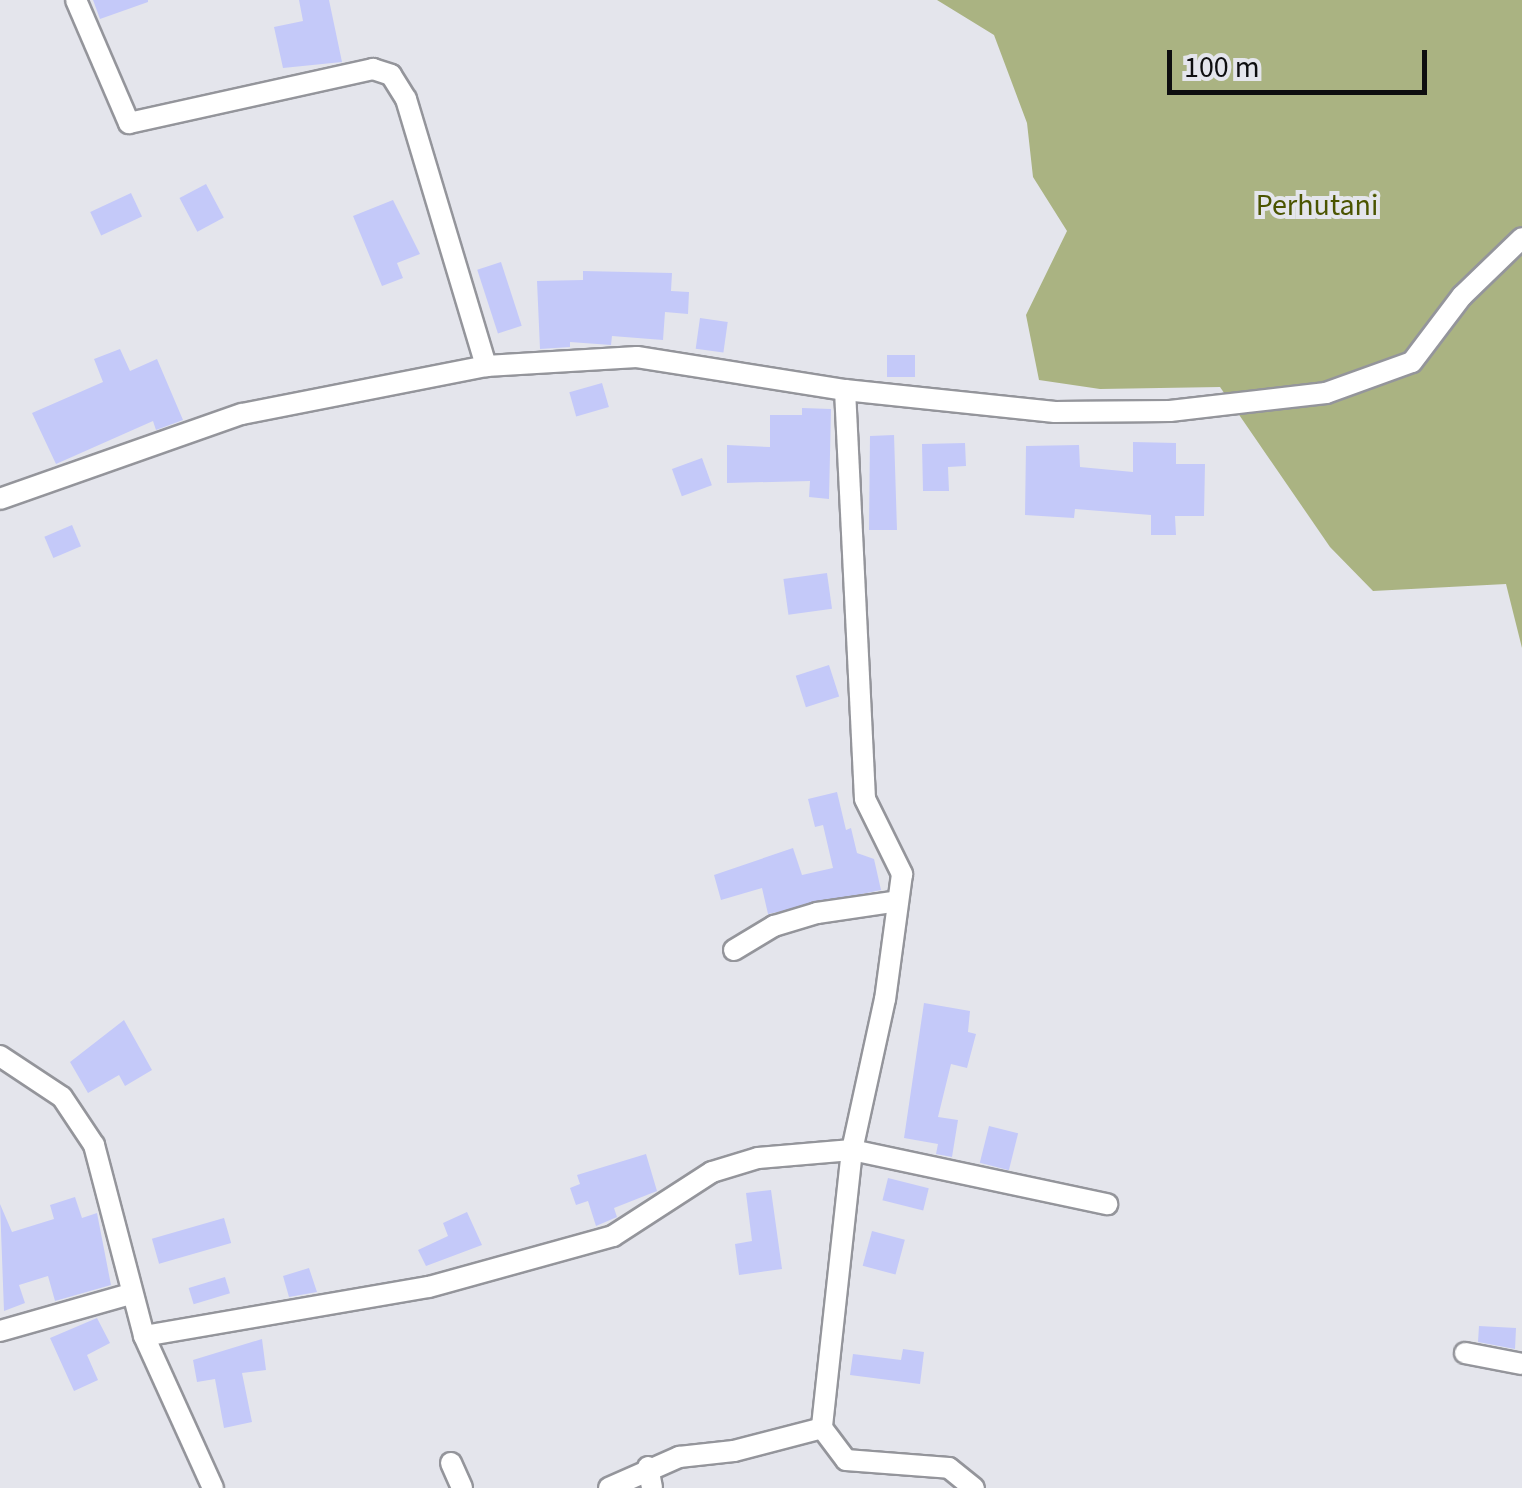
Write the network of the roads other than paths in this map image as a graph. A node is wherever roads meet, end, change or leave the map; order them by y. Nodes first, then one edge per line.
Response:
1 (76, 0) edge
2 (1522, 238) edge
3 (486, 366) junction
4 (845, 390) junction
5 (0, 499) edge
6 (898, 902) junction
7 (734, 950) dead end
8 (0, 1056) edge
9 (852, 1150) junction
10 (1107, 1204) dead end
11 (130, 1294) junction
12 (0, 1331) edge
13 (144, 1336) junction
14 (1465, 1353) dead end
15 (1522, 1364) edge
16 (822, 1428) junction
17 (450, 1463) dead end
18 (650, 1478) edge
19 (213, 1488) edge
20 (462, 1488) edge
21 (609, 1488) edge
22 (974, 1488) edge

1 - 3 street
2 - 4 street
3 - 4 street
3 - 5 street
4 - 6 street
6 - 7 street
6 - 9 street
8 - 11 street
9 - 10 street
9 - 13 street
9 - 16 street
11 - 12 street
11 - 13 street
13 - 19 street
14 - 15 street
16 - 18 street
16 - 22 street
17 - 20 street
18 - 21 street

